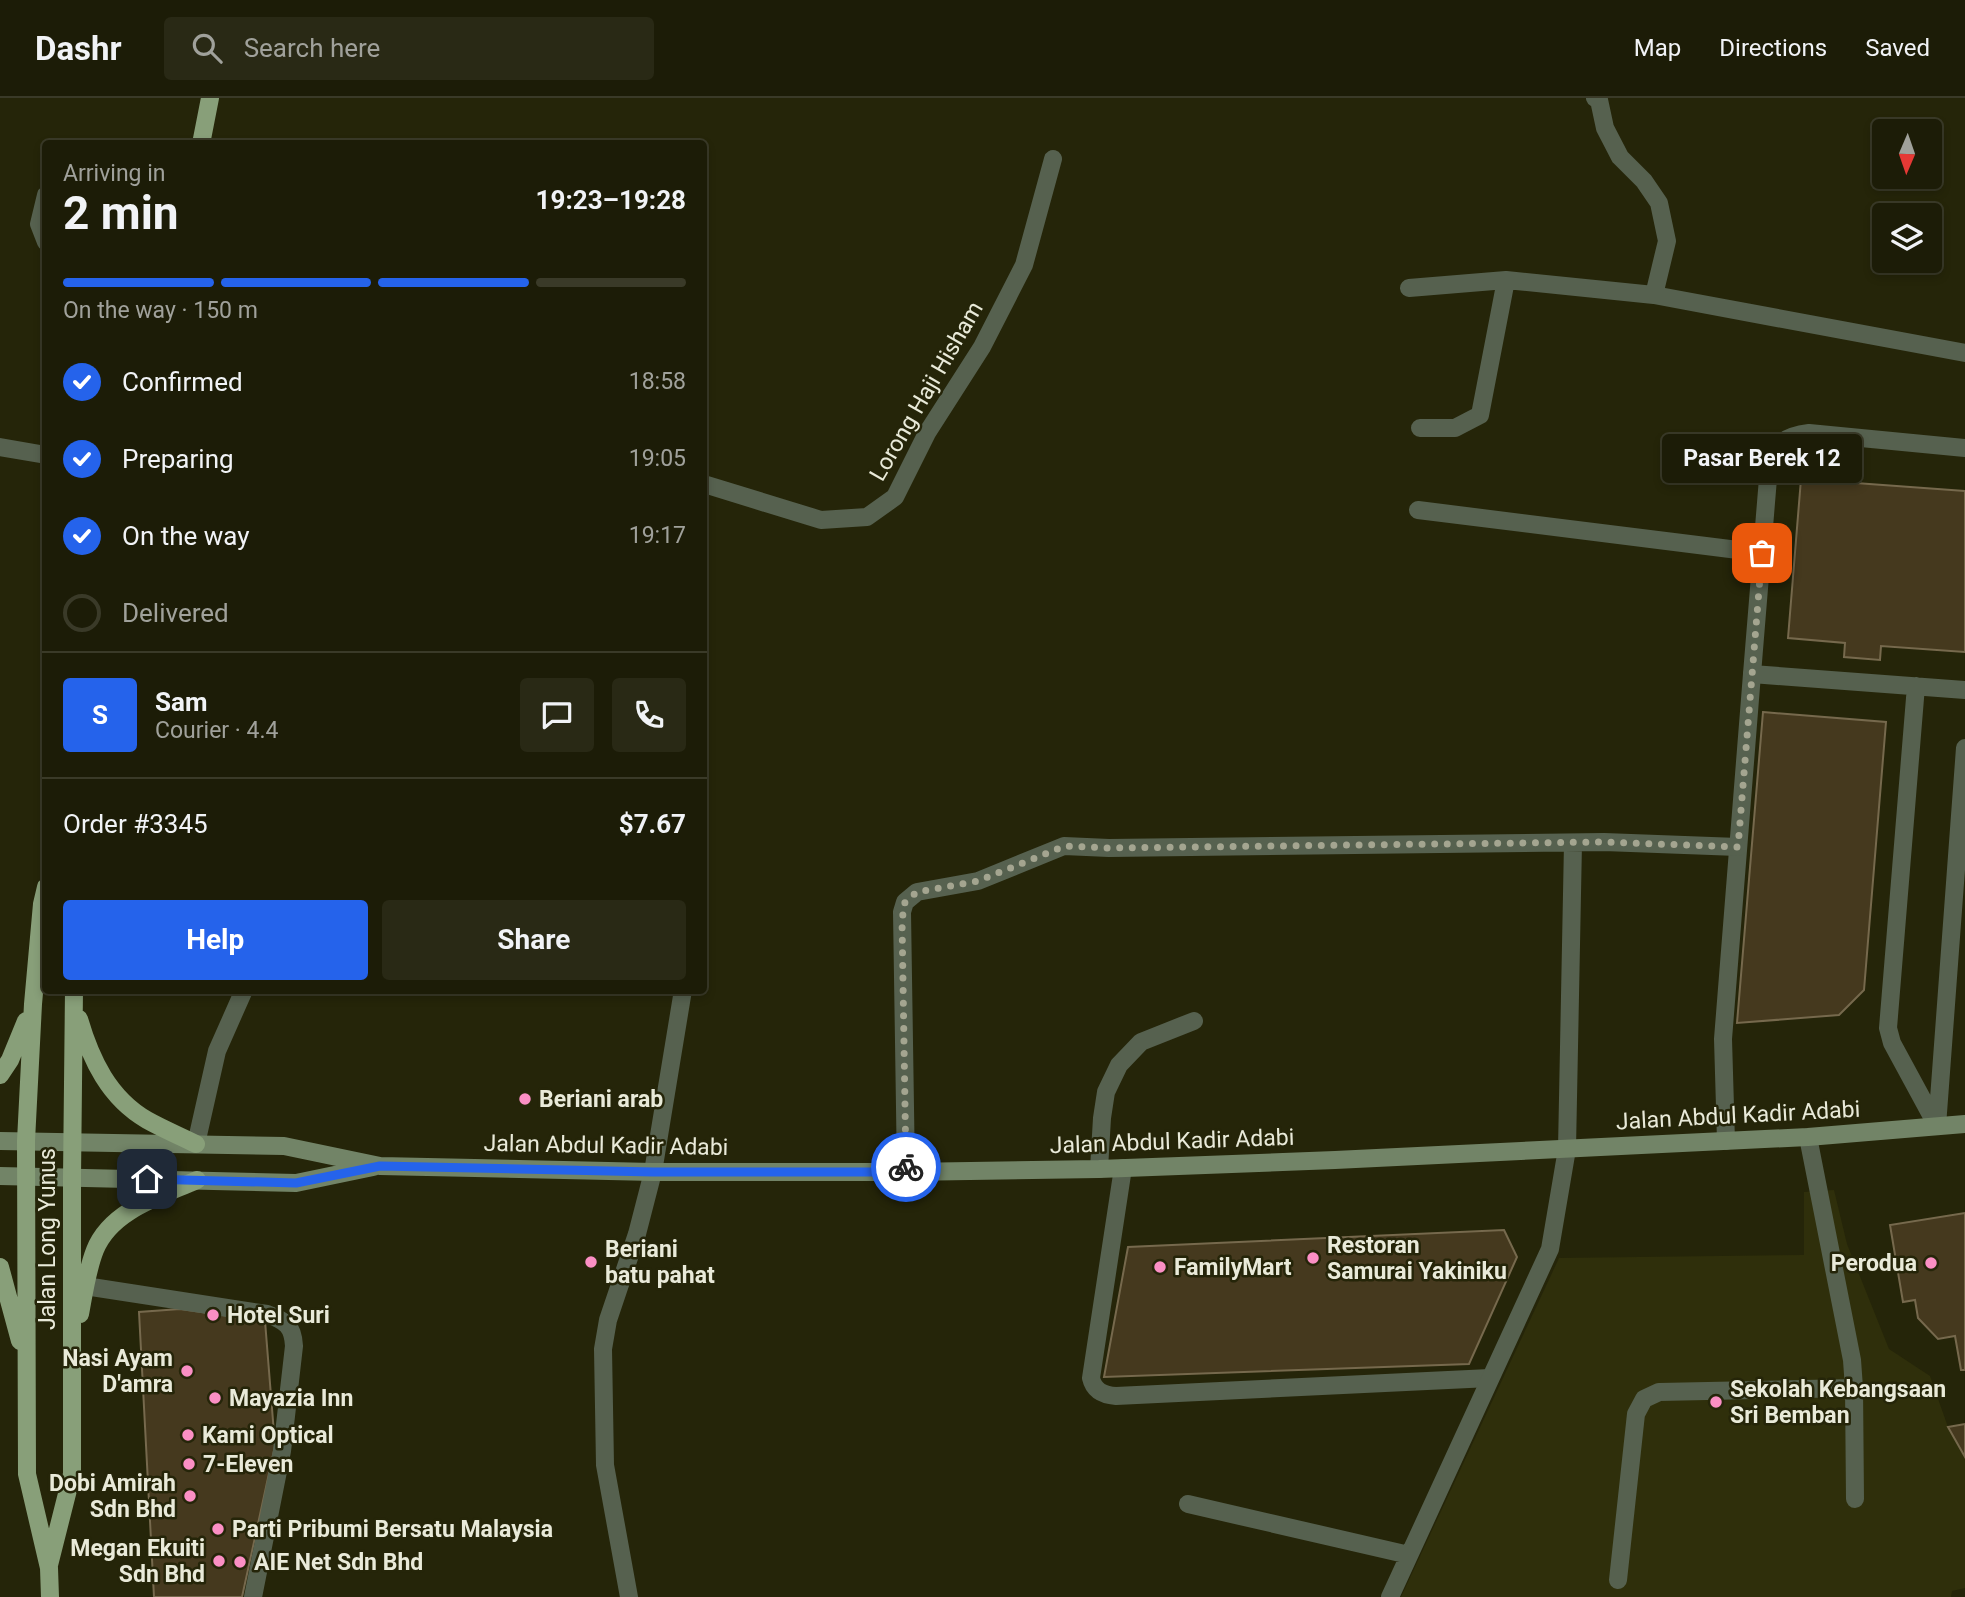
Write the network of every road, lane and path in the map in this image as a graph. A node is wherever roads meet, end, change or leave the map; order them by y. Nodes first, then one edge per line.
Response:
1 (210, 98) edge
2 (1595, 98) edge
3 (202, 140) edge
4 (1053, 159) dead end
5 (42, 212) edge
6 (42, 232) edge
7 (1506, 279) junction
8 (1409, 288) dead end
9 (1654, 295) junction
10 (1965, 354) edge
11 (1420, 428) dead end
12 (0, 447) edge
13 (1965, 448) edge
14 (42, 454) edge
15 (707, 485) edge
16 (1418, 510) dead end
17 (1762, 553) junction
18 (1752, 674) junction
19 (1916, 686) junction
20 (1965, 690) edge
21 (1965, 748) edge
22 (1573, 843) junction
23 (1738, 847) junction
24 (42, 904) edge
25 (242, 994) edge
26 (682, 994) edge
27 (74, 997) edge
28 (33, 1004) junction
29 (1194, 1021) dead end
30 (0, 1074) edge
31 (1965, 1124) edge
32 (1937, 1126) junction
33 (1808, 1137) junction
34 (0, 1140) edge
35 (26, 1141) junction
36 (1726, 1141) junction
37 (72, 1142) junction
38 (196, 1144) junction
39 (1567, 1149) junction
40 (380, 1166) junction
41 (1124, 1168) junction
42 (1099, 1169) junction
43 (653, 1172) junction
44 (906, 1172) junction
45 (0, 1176) edge
46 (26, 1177) junction
47 (72, 1178) junction
48 (197, 1180) junction
49 (0, 1267) edge
50 (85, 1286) junction
51 (26, 1365) junction
52 (72, 1366) junction
53 (1490, 1378) junction
54 (1854, 1388) junction
55 (1854, 1499) dead end
56 (1188, 1504) dead end
57 (1409, 1555) junction
58 (49, 1568) junction
59 (1618, 1580) dead end
60 (50, 1597) edge
61 (253, 1597) edge
62 (629, 1597) edge
63 (1390, 1597) edge

1 - 3 main road
2 - 9 street
4 - 15 street, Lorong Haji Hisham
5 - 6 street
7 - 8 street
7 - 9 street
7 - 11 street
9 - 10 street
12 - 14 street
13 - 17 street
16 - 17 street
17 - 18 street
18 - 19 street
18 - 23 street
19 - 20 street
19 - 32 street
21 - 32 street
22 - 23 street
22 - 39 street
22 - 44 street
23 - 36 street
24 - 28 main road, Jalan Long Yunus
25 - 38 street
26 - 43 street
27 - 37 main road, Jalan Long Yunus
27 - 38 main road
28 - 30 main road
28 - 35 main road, Jalan Long Yunus
29 - 42 street
31 - 32 main road, Jalan Abdul Kadir Adabi
32 - 33 main road, Jalan Abdul Kadir Adabi
33 - 36 main road, Jalan Abdul Kadir Adabi
33 - 54 street
34 - 35 main road, Jalan Abdul Kadir Adabi
35 - 37 main road, Jalan Abdul Kadir Adabi
35 - 46 main road, Jalan Long Yunus
36 - 39 main road, Jalan Abdul Kadir Adabi
37 - 38 main road, Jalan Abdul Kadir Adabi
37 - 47 main road, Jalan Long Yunus
38 - 40 main road, Jalan Abdul Kadir Adabi
39 - 41 main road, Jalan Abdul Kadir Adabi
39 - 53 street
40 - 43 main road, Jalan Abdul Kadir Adabi
40 - 48 main road, Jalan Abdul Kadir Adabi
41 - 42 main road, Jalan Abdul Kadir Adabi
41 - 53 street
42 - 44 main road, Jalan Abdul Kadir Adabi
43 - 44 main road, Jalan Abdul Kadir Adabi
43 - 62 street
45 - 46 main road, Jalan Abdul Kadir Adabi
46 - 47 main road, Jalan Abdul Kadir Adabi
46 - 51 main road, Jalan Long Yunus
47 - 48 main road, Jalan Abdul Kadir Adabi
47 - 52 main road, Jalan Long Yunus
48 - 50 main road
49 - 51 main road
50 - 52 main road
50 - 61 street
51 - 58 main road, Jalan Long Yunus
52 - 58 main road, Jalan Long Yunus
53 - 57 street
54 - 55 street
54 - 59 street
56 - 57 street
57 - 63 street
58 - 60 main road, Jalan Long Yunus

